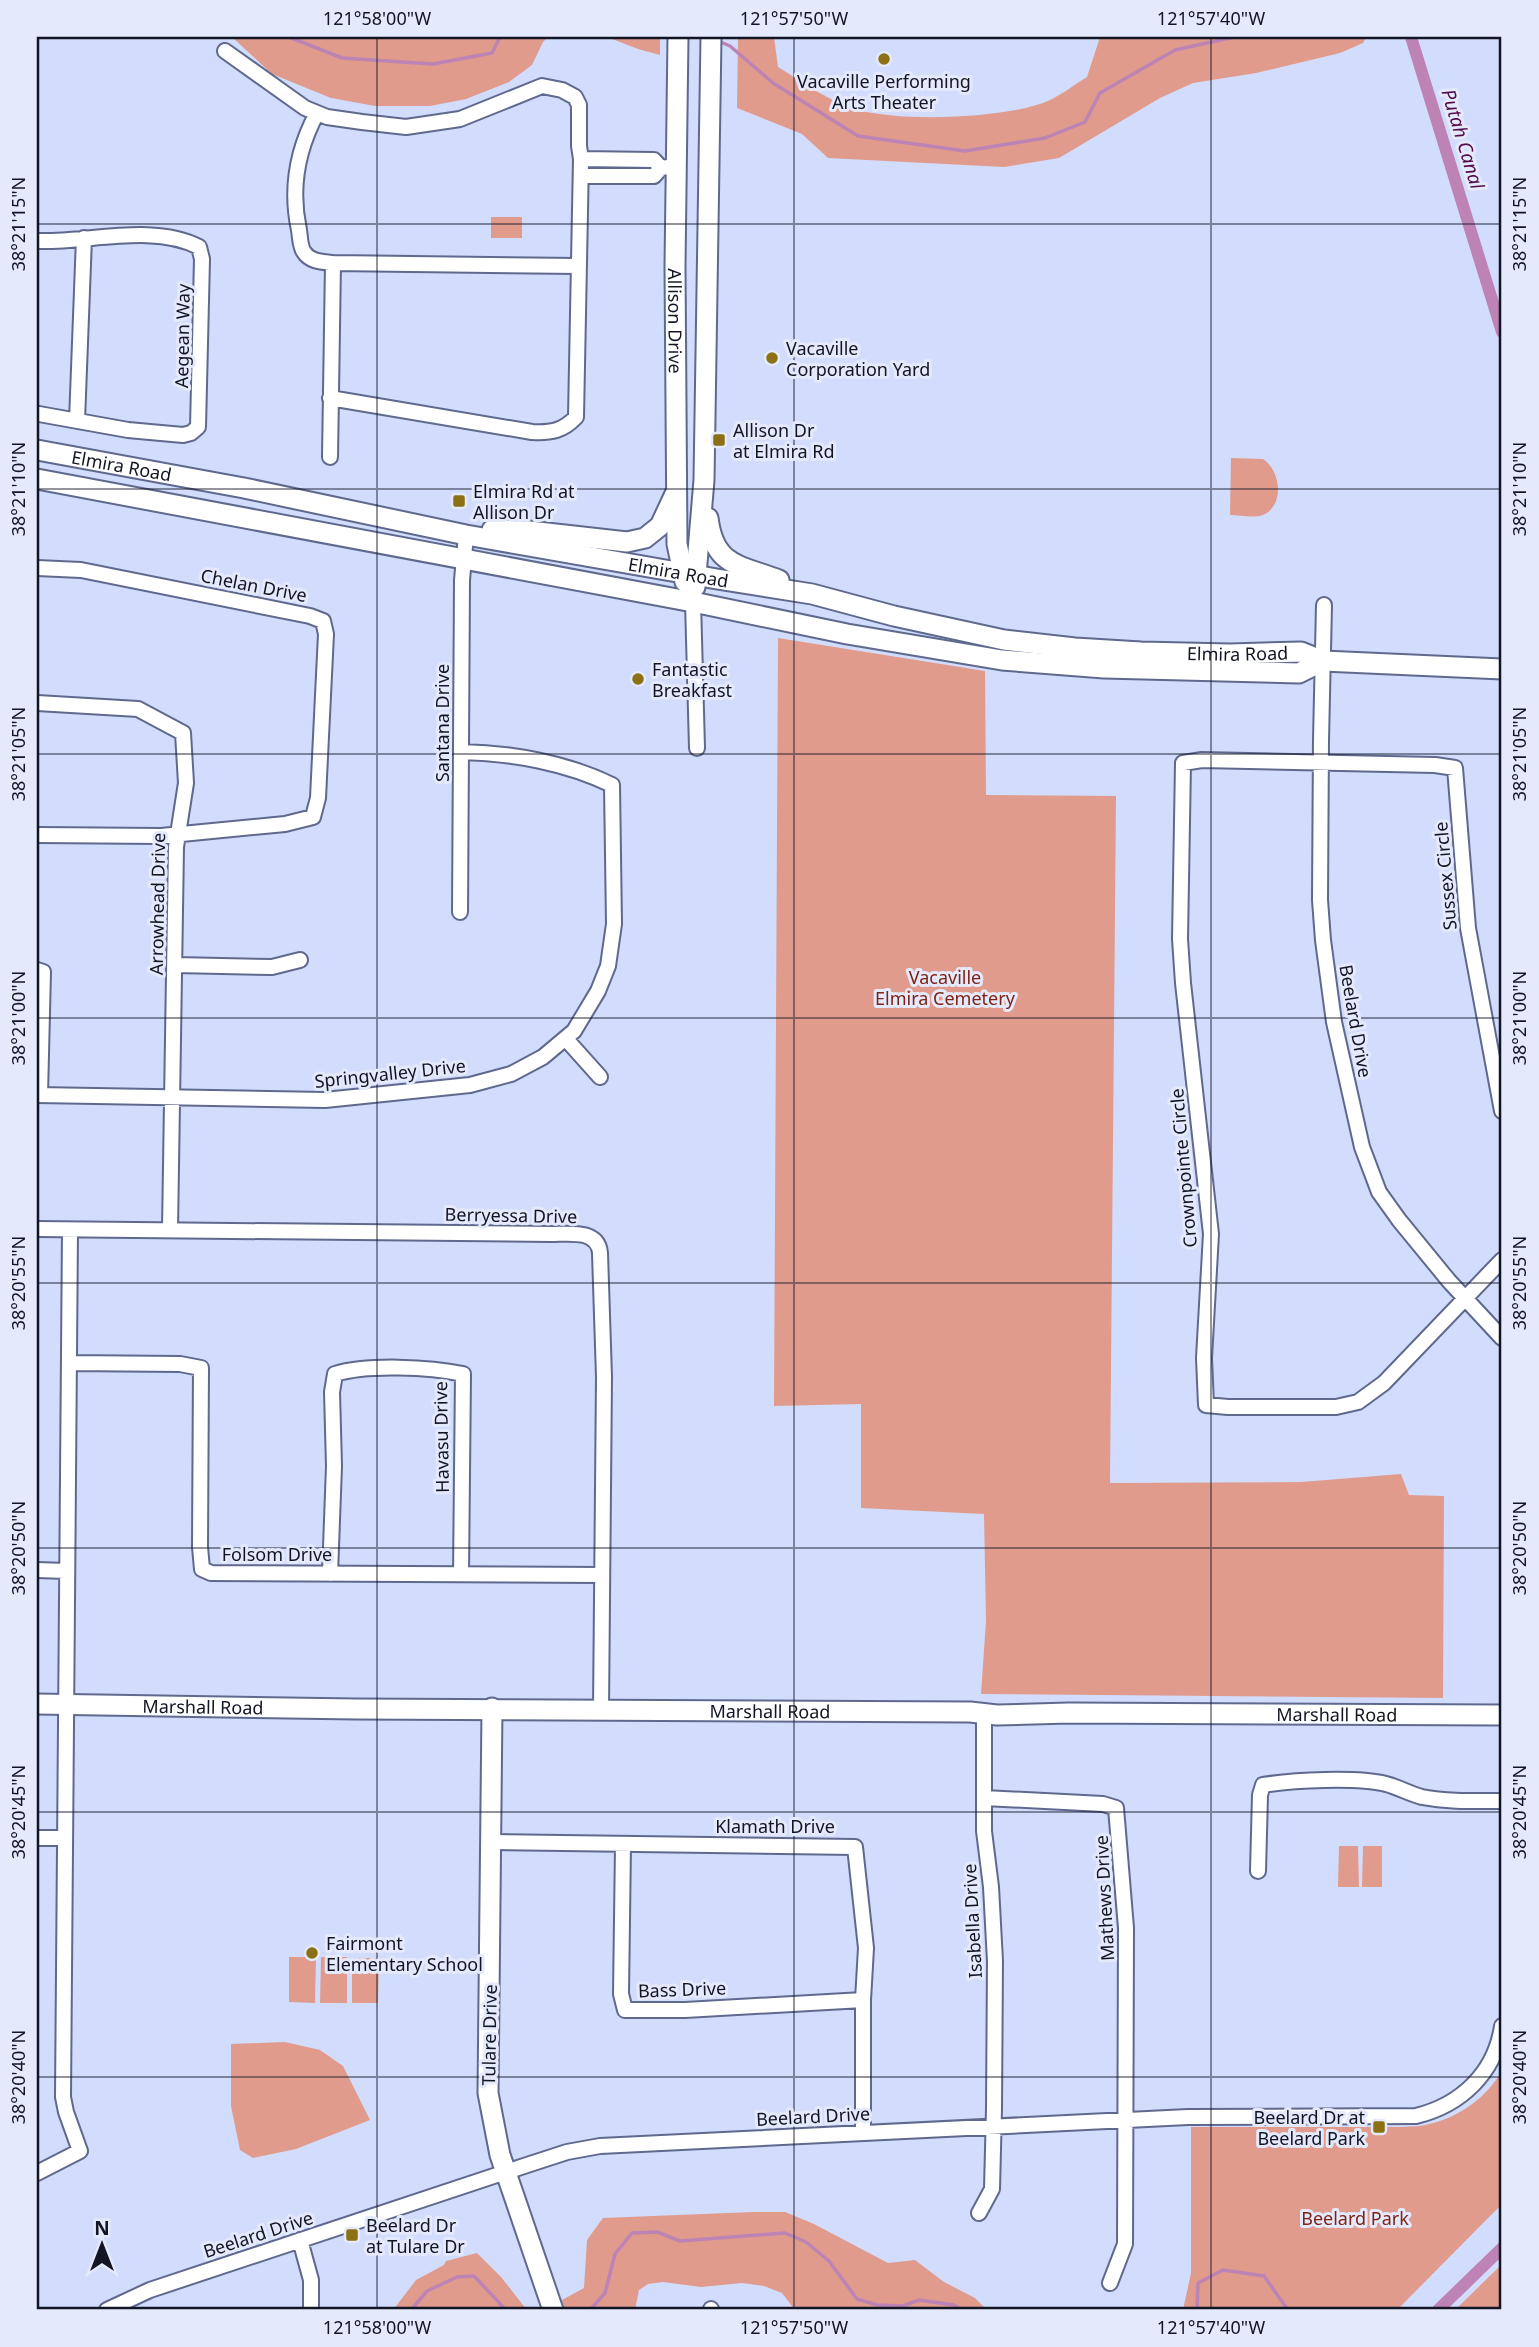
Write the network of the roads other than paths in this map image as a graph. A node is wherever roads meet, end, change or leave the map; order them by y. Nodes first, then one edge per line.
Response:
1 (711, 37) edge
2 (678, 38) edge
3 (225, 51) dead end
4 (317, 113) junction
5 (581, 159) junction
6 (669, 167) junction
7 (581, 176) junction
8 (84, 238) junction
9 (37, 241) edge
10 (334, 263) junction
11 (579, 266) junction
12 (330, 398) junction
13 (39, 414) dead end
14 (78, 421) junction
15 (37, 450) edge
16 (330, 457) dead end
17 (37, 479) edge
18 (704, 480) junction
19 (677, 490) junction
20 (459, 533) junction
21 (463, 558) junction
22 (37, 568) edge
23 (689, 574) junction
24 (812, 594) junction
25 (693, 602) junction
26 (1324, 605) dead end
27 (1323, 661) junction
28 (1502, 669) edge
29 (37, 703) edge
30 (697, 748) dead end
31 (461, 752) junction
32 (1322, 762) junction
33 (177, 834) junction
34 (37, 835) edge
35 (460, 912) dead end
36 (300, 960) dead end
37 (175, 965) junction
38 (37, 970) edge
39 (566, 1039) junction
40 (600, 1077) dead end
41 (39, 1095) edge
42 (172, 1097) junction
43 (1502, 1111) edge
44 (37, 1229) edge
45 (70, 1230) junction
46 (170, 1230) junction
47 (1502, 1260) edge
48 (1465, 1297) junction
49 (1502, 1338) edge
50 (69, 1363) junction
51 (37, 1570) edge
52 (66, 1571) junction
53 (330, 1574) junction
54 (461, 1574) junction
55 (601, 1575) junction
56 (37, 1704) edge
57 (65, 1704) junction
58 (492, 1708) junction
59 (601, 1710) junction
60 (984, 1714) junction
61 (1502, 1715) edge
62 (984, 1798) junction
63 (1502, 1801) edge
64 (37, 1838) edge
65 (64, 1838) junction
66 (492, 1842) junction
67 (623, 1845) junction
68 (1258, 1871) dead end
69 (863, 2000) junction
70 (1502, 2026) edge
71 (1125, 2121) junction
72 (994, 2126) junction
73 (863, 2133) junction
74 (506, 2172) junction
75 (37, 2173) edge
76 (979, 2213) dead end
77 (300, 2240) junction
78 (1111, 2283) dead end
79 (107, 2310) edge
80 (311, 2310) edge
81 (553, 2310) edge

1 - 18 main road, Allison Drive
2 - 6 main road, Allison Drive
3 - 4 street
4 - 5 street
4 - 10 street
5 - 6 street
5 - 7 street
6 - 7 street
6 - 19 main road, Allison Drive
7 - 11 street
8 - 9 street, Aegean Way
8 - 14 street
8 - 14 street, Aegean Way
10 - 11 street
10 - 12 street
11 - 12 street
12 - 16 street
13 - 14 street, Aegean Way
15 - 20 main road, Elmira Road
17 - 21 main road, Elmira Road
18 - 23 main road, Allison Drive
18 - 24 main road
19 - 20 main road
19 - 23 main road, Allison Drive
20 - 21 street, Santana Drive
20 - 23 main road, Elmira Road
21 - 25 main road, Elmira Road
21 - 31 street, Santana Drive
22 - 33 street, Chelan Drive
23 - 24 main road, Elmira Road
23 - 25 main road, Allison Drive
24 - 27 main road, Elmira Road
25 - 27 main road, Elmira Road
25 - 30 street, Allison Drive
26 - 27 street, Beelard Drive
27 - 28 main road, Elmira Road
27 - 32 street, Beelard Drive
29 - 33 street, Arrowhead Drive
31 - 35 street, Santana Drive
31 - 39 street, Springvalley Drive
32 - 43 street, Sussex Circle
32 - 48 street, Beelard Drive
32 - 48 street, Crownpointe Circle
33 - 34 street
33 - 37 street, Arrowhead Drive
36 - 37 street
37 - 42 street, Arrowhead Drive
38 - 41 street
39 - 40 street
39 - 42 street, Springvalley Drive
41 - 42 street, Springvalley Drive
42 - 46 street, Arrowhead Drive
44 - 45 street, Berryessa Drive
45 - 46 street, Berryessa Drive
45 - 50 street
46 - 55 street, Berryessa Drive
47 - 48 street
48 - 49 street, Beelard Drive
50 - 52 street
50 - 53 street, Folsom Drive
51 - 52 street
52 - 57 street
53 - 54 street, Folsom Drive
53 - 54 street, Havasu Drive
54 - 55 street, Folsom Drive
55 - 59 street, Berryessa Drive
56 - 57 main road, Marshall Road
57 - 58 main road, Marshall Road
57 - 65 street
58 - 59 main road, Marshall Road
58 - 66 main road, Tulare Drive
59 - 60 main road, Marshall Road
60 - 61 main road, Marshall Road
60 - 62 street, Isabella Drive
62 - 71 street, Mathews Drive
62 - 72 street, Isabella Drive
63 - 68 street
64 - 65 street
65 - 75 street
66 - 67 street, Klamath Drive
66 - 74 main road, Tulare Drive
67 - 69 street, Klamath Drive
67 - 69 street, Bass Drive
69 - 73 street, Klamath Drive
70 - 71 street, Beelard Drive
71 - 72 street, Beelard Drive
71 - 78 street
72 - 73 street, Beelard Drive
72 - 76 street, Isabella Drive
73 - 74 street, Beelard Drive
74 - 77 street, Beelard Drive
74 - 81 main road, Tulare Drive
77 - 79 street, Beelard Drive
77 - 80 street

